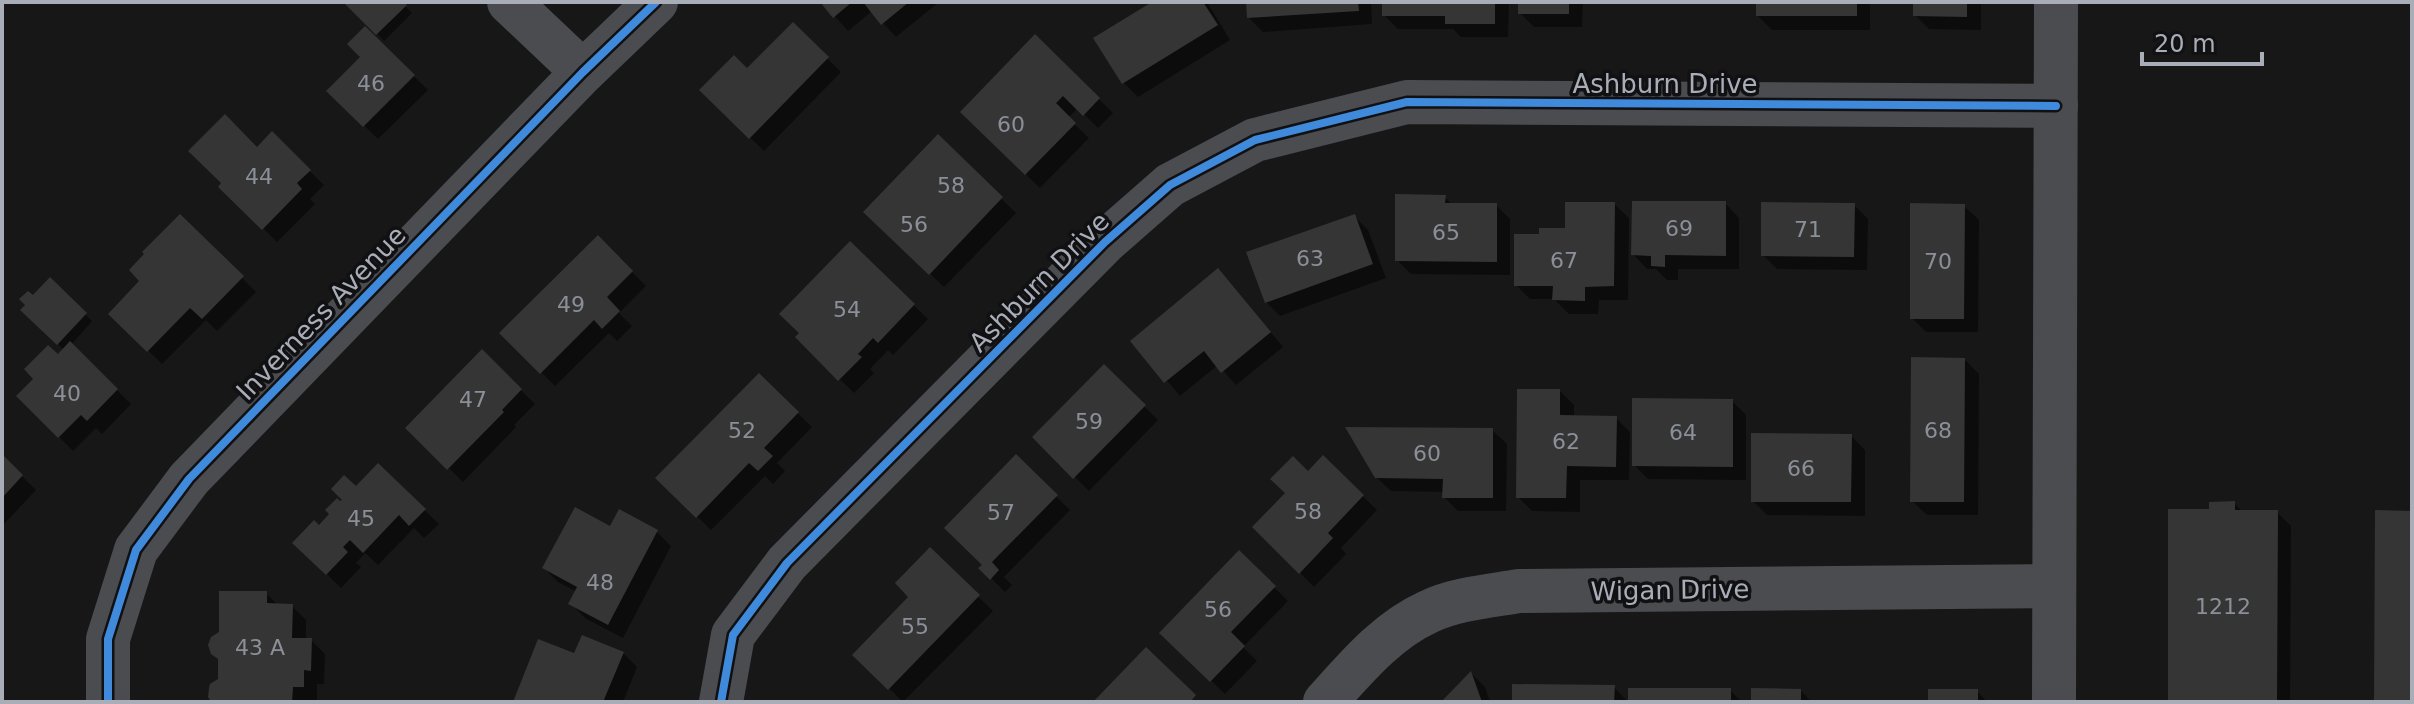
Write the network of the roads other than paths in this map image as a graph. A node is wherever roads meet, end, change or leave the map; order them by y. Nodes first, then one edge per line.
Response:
1 (509, 2) edge
2 (656, 2) edge
3 (2056, 2) edge
4 (583, 72) junction
5 (2056, 106) junction
6 (2053, 586) junction
7 (108, 702) edge
8 (721, 702) edge
9 (1325, 702) edge
10 (2054, 702) edge

1 - 4 street
2 - 4 street, Inverness Avenue
3 - 5 street
4 - 7 street, Inverness Avenue
5 - 6 street
5 - 8 street, Ashburn Drive
6 - 9 street, Wigan Drive
6 - 10 street

